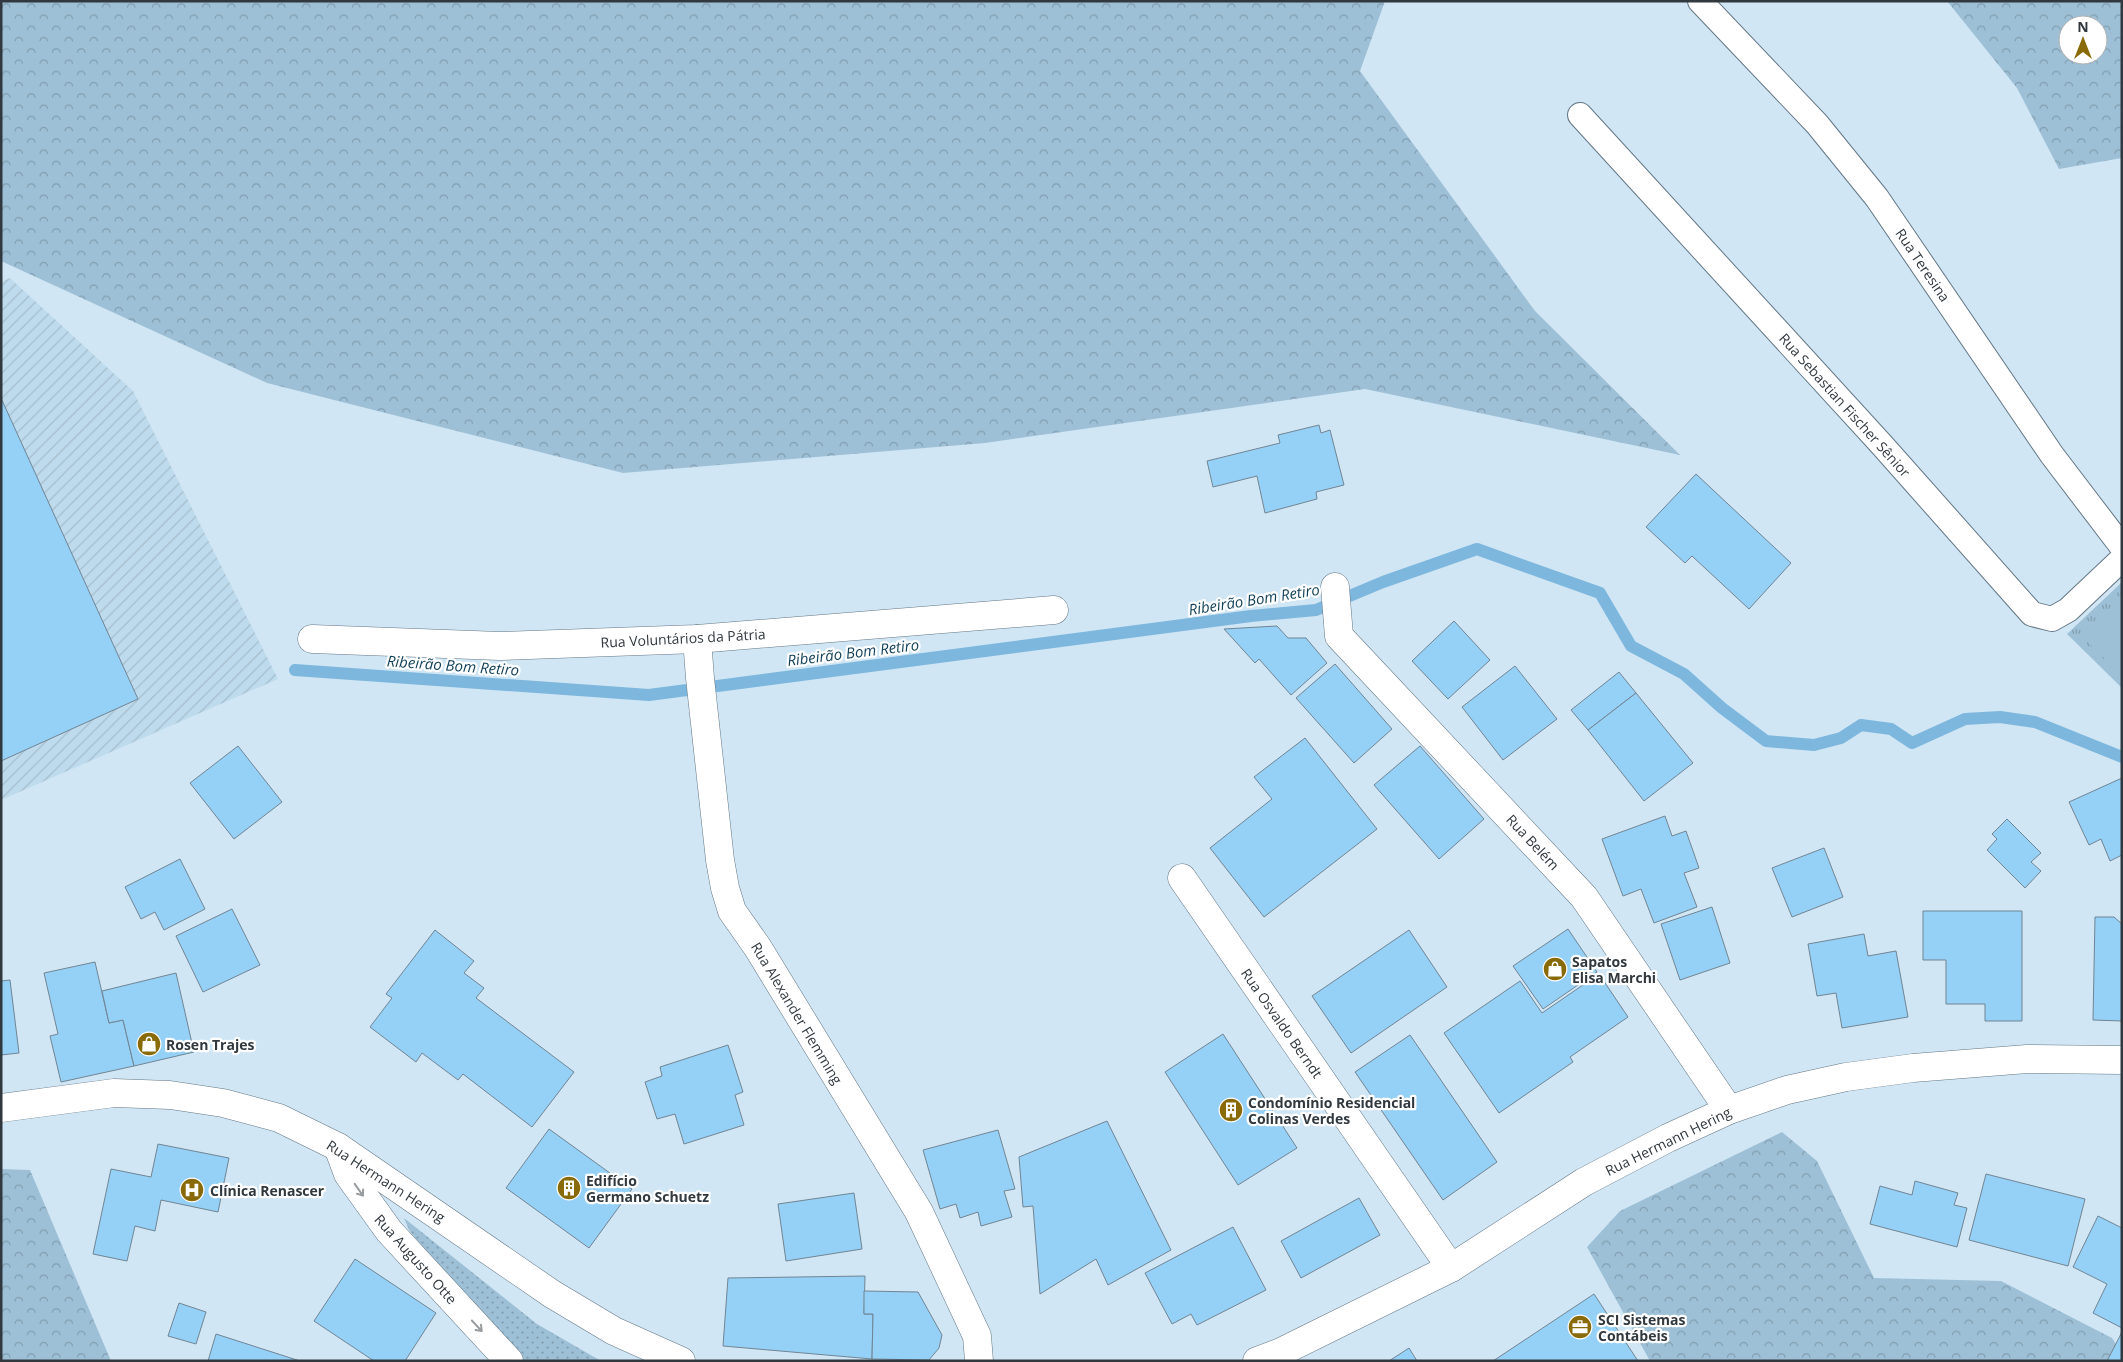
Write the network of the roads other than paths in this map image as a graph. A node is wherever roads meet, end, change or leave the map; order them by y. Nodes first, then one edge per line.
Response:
1 (1700, 1) edge
2 (1580, 115) dead end
3 (2122, 547) edge
4 (2122, 559) edge
5 (1335, 587) dead end
6 (1054, 610) dead end
7 (312, 639) dead end
8 (697, 639) junction
9 (1182, 878) dead end
10 (2122, 1060) edge
11 (1, 1108) edge
12 (1729, 1110) junction
13 (338, 1147) junction
14 (1451, 1268) junction
15 (509, 1361) edge
16 (680, 1361) edge
17 (979, 1361) edge
18 (1257, 1361) edge

1 - 3 lane, Rua Teresina
2 - 4 lane, Rua Sebastian Fischer Sênior
5 - 12 street, Rua Belém
6 - 8 street, Rua Voluntários da Pátria
7 - 8 street, Rua Voluntários da Pátria
8 - 17 street, Rua Alexander Flemming
9 - 14 street, Rua Osvaldo Berndt
10 - 12 street, Rua Hermann Hering
11 - 13 street, Rua Hermann Hering
12 - 14 street, Rua Hermann Hering
13 -> 15 street, Rua Augusto Otte
13 - 16 street, Rua Hermann Hering
14 - 18 street, Rua Hermann Hering

